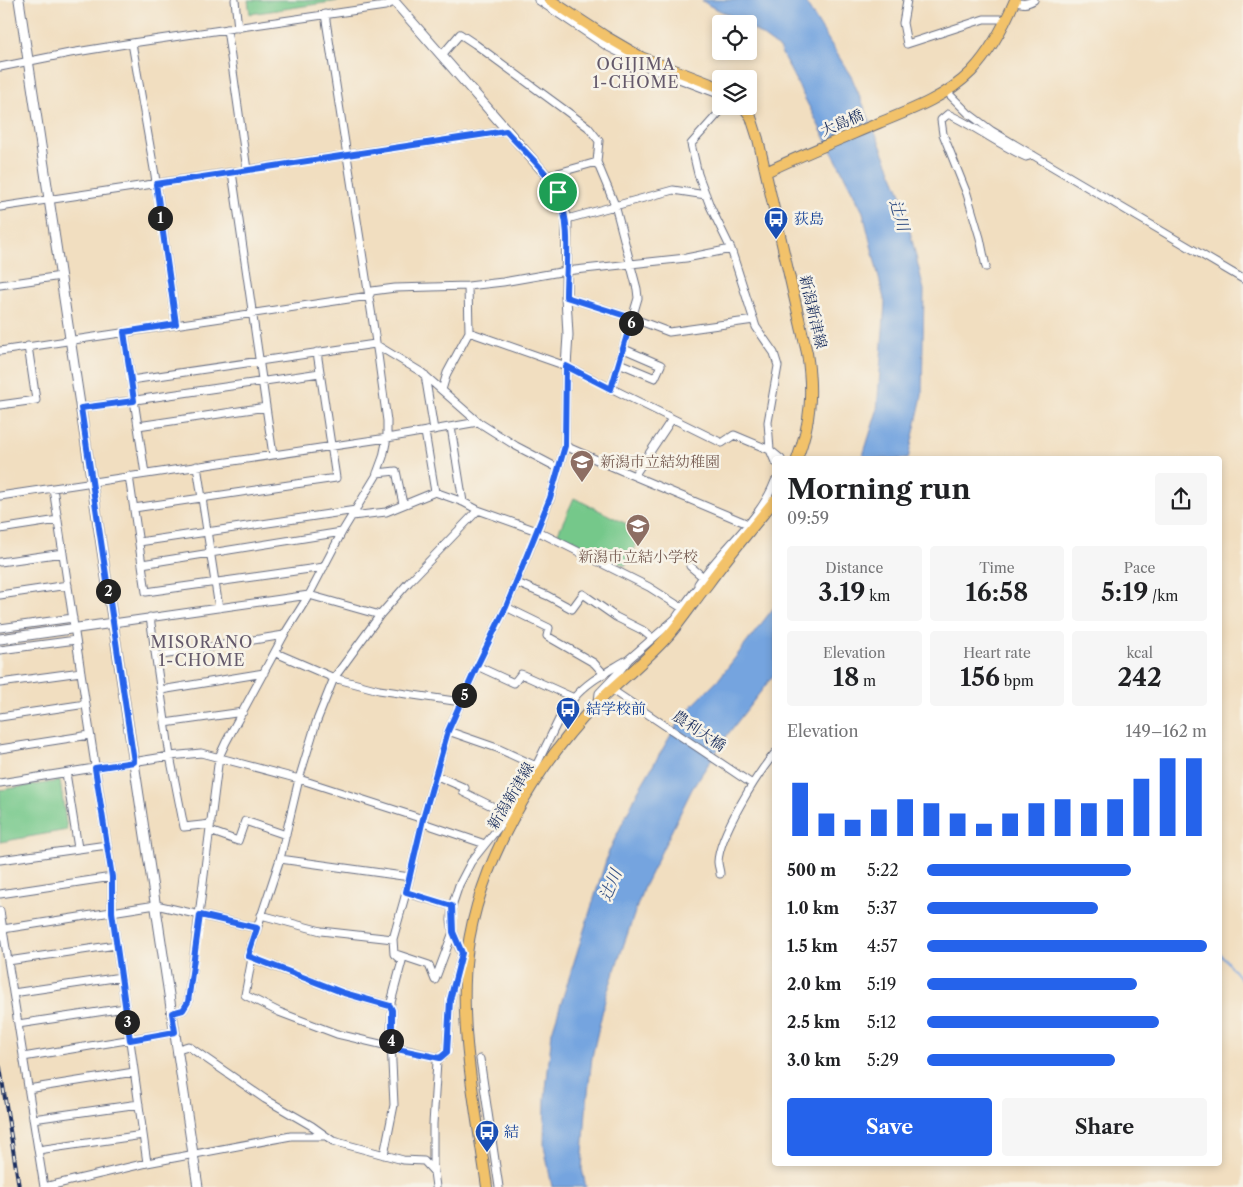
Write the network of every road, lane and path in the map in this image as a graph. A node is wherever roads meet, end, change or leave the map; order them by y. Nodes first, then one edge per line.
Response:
1 (19, 0) edge
2 (234, 0) edge
3 (538, 0) edge
4 (550, 0) edge
5 (907, 0) edge
6 (1034, 0) edge
7 (394, 1) edge
8 (1014, 1) edge
9 (325, 14) junction
10 (1005, 24) junction
11 (238, 28) junction
12 (227, 29) junction
13 (132, 43) junction
14 (442, 55) junction
15 (28, 62) junction
16 (0, 67) edge
17 (712, 85) edge
18 (712, 92) edge
19 (947, 92) junction
20 (717, 115) edge
21 (749, 115) edge
22 (506, 131) junction
23 (347, 155) junction
24 (1033, 155) junction
25 (597, 162) junction
26 (247, 170) junction
27 (232, 172) junction
28 (766, 172) junction
29 (547, 176) junction
30 (156, 184) junction
31 (706, 195) junction
32 (49, 200) junction
33 (614, 205) junction
34 (0, 207) edge
35 (566, 220) junction
36 (731, 249) junction
37 (631, 263) junction
38 (986, 267) dead end
39 (566, 271) junction
40 (61, 276) junction
41 (1243, 279) edge
42 (0, 285) edge
43 (468, 286) junction
44 (369, 296) junction
45 (566, 297) junction
46 (252, 313) junction
47 (632, 318) junction
48 (754, 320) junction
49 (176, 324) junction
50 (124, 332) junction
51 (469, 332) junction
52 (70, 340) junction
53 (376, 344) junction
54 (28, 346) junction
55 (624, 349) junction
56 (0, 350) edge
57 (317, 352) junction
58 (259, 361) junction
59 (619, 363) junction
60 (566, 366) junction
61 (320, 373) junction
62 (425, 375) junction
63 (131, 380) junction
64 (262, 382) junction
65 (611, 389) junction
66 (442, 390) junction
67 (134, 401) junction
68 (0, 405) edge
69 (266, 407) junction
70 (81, 408) junction
71 (672, 419) junction
72 (478, 422) junction
73 (138, 426) junction
74 (451, 427) junction
75 (434, 430) junction
76 (425, 432) junction
77 (387, 438) junction
78 (331, 446) junction
79 (565, 446) junction
80 (770, 450) junction
81 (273, 455) junction
82 (772, 456) edge
83 (777, 456) edge
84 (798, 456) edge
85 (197, 466) junction
86 (558, 468) junction
87 (145, 474) junction
88 (377, 474) junction
89 (129, 476) junction
90 (634, 476) junction
91 (92, 482) junction
92 (53, 488) junction
93 (435, 492) junction
94 (772, 495) edge
95 (0, 496) edge
96 (772, 496) edge
97 (202, 498) junction
98 (463, 502) junction
99 (403, 504) junction
100 (134, 508) junction
101 (478, 510) junction
102 (354, 513) junction
103 (58, 520) junction
104 (748, 524) junction
105 (0, 529) edge
106 (537, 531) junction
107 (207, 532) junction
108 (342, 532) junction
109 (139, 542) junction
110 (210, 552) junction
111 (63, 553) junction
112 (0, 562) edge
113 (142, 564) junction
114 (690, 566) dead end
115 (324, 568) junction
116 (705, 580) junction
117 (215, 583) junction
118 (517, 583) junction
119 (68, 585) junction
120 (309, 594) junction
121 (0, 596) edge
122 (506, 607) junction
123 (219, 608) junction
124 (682, 608) junction
125 (380, 615) junction
126 (73, 618) junction
127 (150, 618) junction
128 (675, 618) junction
129 (113, 623) junction
130 (0, 628) edge
131 (74, 628) junction
132 (671, 633) junction
133 (284, 635) junction
134 (652, 638) junction
135 (0, 639) edge
136 (76, 640) junction
137 (0, 650) edge
138 (276, 653) junction
139 (156, 656) junction
140 (628, 660) junction
141 (477, 666) junction
142 (81, 672) junction
143 (264, 673) junction
144 (618, 673) junction
145 (604, 674) junction
146 (334, 678) junction
147 (0, 683) edge
148 (581, 689) junction
149 (160, 690) junction
150 (612, 690) junction
151 (574, 698) junction
152 (462, 702) junction
153 (598, 702) junction
154 (86, 704) junction
155 (242, 712) junction
156 (0, 717) edge
157 (165, 723) junction
158 (448, 731) junction
159 (90, 735) junction
160 (0, 749) edge
161 (170, 756) junction
162 (772, 756) edge
163 (219, 758) junction
164 (134, 762) junction
165 (536, 766) junction
166 (95, 768) junction
167 (66, 772) junction
168 (435, 775) junction
169 (299, 779) junction
170 (749, 782) junction
171 (0, 783) edge
172 (506, 813) junction
173 (423, 821) junction
174 (210, 827) junction
175 (286, 835) junction
176 (485, 844) junction
177 (107, 845) junction
178 (78, 848) junction
179 (280, 859) junction
180 (0, 860) edge
181 (720, 874) dead end
182 (112, 877) junction
183 (410, 877) junction
184 (406, 892) junction
185 (0, 894) edge
186 (156, 905) junction
187 (452, 906) junction
188 (0, 910) edge
189 (112, 912) junction
190 (200, 915) junction
191 (261, 915) junction
192 (257, 928) junction
193 (3, 929) junction
194 (453, 932) junction
195 (393, 939) junction
196 (116, 945) junction
197 (462, 953) junction
198 (394, 954) junction
199 (252, 958) junction
200 (8, 961) junction
201 (466, 970) junction
202 (121, 977) junction
203 (13, 992) junction
204 (390, 1006) junction
205 (125, 1008) junction
206 (172, 1013) junction
207 (18, 1024) junction
208 (175, 1032) junction
209 (130, 1040) junction
210 (392, 1048) junction
211 (178, 1049) junction
212 (23, 1057) junction
213 (440, 1058) junction
214 (480, 1059) dead end
215 (134, 1072) junction
216 (28, 1089) junction
217 (139, 1104) junction
218 (33, 1119) junction
219 (143, 1135) junction
220 (324, 1136) junction
221 (38, 1150) junction
222 (194, 1154) junction
223 (384, 1155) junction
224 (147, 1163) junction
225 (434, 1172) junction
226 (44, 1187) edge
227 (198, 1187) edge
228 (436, 1187) edge
229 (487, 1187) edge
230 (499, 1187) edge

1 - 15 street
2 - 11 street
3 - 18 street
4 - 17 main road
5 - 10 street
6 - 8 street
7 - 9 street
7 - 14 street
8 - 10 main road, 大島橋
9 - 11 street
9 - 23 street
10 - 19 main road, 大島橋
11 - 12 street
12 - 13 street
12 - 26 street
13 - 15 street
13 - 30 street
14 - 22 street
14 - 25 street
15 - 16 street
15 - 32 street
19 - 24 street
19 - 28 main road, 大島橋
20 - 31 street
21 - 28 main road, 新潟新津線
22 - 23 street
22 - 29 street
23 - 26 street
23 - 44 street
24 - 38 street
24 - 41 street
25 - 29 street
25 - 33 street
26 - 27 street
27 - 30 street
27 - 46 street
28 - 84 main road, 新潟新津線
29 - 35 street
30 - 32 street
30 - 49 street
31 - 33 street
31 - 36 street
32 - 34 street
32 - 40 street
33 - 35 street
33 - 37 street
35 - 39 street
36 - 37 street
36 - 48 street
37 - 39 street
37 - 47 street
39 - 43 street
39 - 45 street
40 - 42 street
40 - 52 street
43 - 44 street
43 - 51 street
44 - 46 street
44 - 53 street
45 - 47 street
45 - 60 street
46 - 49 street
46 - 58 street
47 - 48 street
47 - 55 street
48 - 80 street
49 - 50 street
50 - 52 street
50 - 63 street
51 - 60 street
51 - 66 street
52 - 54 street
52 - 70 street
53 - 57 street
53 - 62 street
53 - 77 street
54 - 56 street
54 - 68 street
55 - 59 street
55 - 59 street
57 - 58 street
57 - 61 street
58 - 63 street
58 - 64 street
59 - 65 street
60 - 65 street
60 - 79 street
61 - 64 street
61 - 78 street
62 - 66 street
62 - 75 street
63 - 67 street
64 - 67 street
64 - 69 street
65 - 71 street
66 - 72 street
67 - 70 street
67 - 73 street
69 - 73 street
69 - 81 street
70 - 91 street
71 - 80 street
71 - 90 street
72 - 74 street
72 - 86 street
73 - 87 street
74 - 75 street
74 - 98 street
75 - 76 street
76 - 77 street
76 - 93 street
77 - 78 street
77 - 88 street
78 - 81 street
78 - 97 street
79 - 86 street
79 - 90 street
80 - 82 street
80 - 83 street
81 - 85 street
85 - 87 street
85 - 97 street
86 - 106 street
87 - 89 street
88 - 99 street
88 - 102 street
89 - 91 street
89 - 100 street
90 - 104 street
91 - 92 street
91 - 129 street
92 - 95 street
92 - 103 street
93 - 98 street
93 - 99 street
94 - 104 street
96 - 116 main road, 新潟新津線
97 - 100 street
97 - 107 street
98 - 101 street
99 - 102 street
100 - 109 street
101 - 106 street
101 - 125 street
102 - 107 street
102 - 108 street
103 - 105 street
103 - 111 street
104 - 116 street
106 - 118 street
106 - 124 street
107 - 109 street
107 - 110 street
108 - 110 street
108 - 115 street
109 - 113 street
110 - 113 street
110 - 117 street
111 - 112 street
111 - 119 street
113 - 117 street
114 - 116 street
115 - 117 street
115 - 120 street
116 - 124 street
116 - 132 main road, 新潟新津線
117 - 123 street
118 - 122 street
118 - 134 street
119 - 121 street
119 - 126 street
120 - 123 street
120 - 125 street
120 - 133 street
122 - 141 street
122 - 145 street
123 - 127 street
124 - 128 street
125 - 146 street
126 - 130 street
126 - 131 street
127 - 129 street
127 - 139 street
128 - 132 street
128 - 134 street
129 - 131 street
129 - 164 street
131 - 135 street
131 - 136 street
132 - 150 main road, 新潟新津線
133 - 138 street
133 - 139 street
134 - 140 street
136 - 137 street
136 - 142 street
138 - 143 street
138 - 146 street
139 - 149 street
140 - 144 street
140 - 145 street
141 - 151 street
141 - 152 street
142 - 147 street
142 - 154 street
143 - 149 street
143 - 155 street
144 - 148 street
144 - 153 street
145 - 148 street
146 - 152 street
146 - 169 street
148 - 151 street
149 - 157 street
150 - 153 main road, 新潟新津線
150 - 170 street, 農利大橋
151 - 165 street
152 - 158 street
153 - 201 main road, 新潟新津線
154 - 156 street
154 - 159 street
155 - 157 street
155 - 163 street
157 - 161 street
158 - 165 street
158 - 168 street
159 - 160 street
159 - 166 street
161 - 163 street
161 - 164 street
161 - 174 street
162 - 170 street
163 - 169 street
163 - 174 street
164 - 166 street
164 - 186 street
165 - 172 street
166 - 167 street
166 - 177 street
167 - 171 street
167 - 178 street
168 - 172 street
168 - 173 street
169 - 173 street
169 - 175 street
170 - 181 street
172 - 176 street
173 - 176 street
173 - 183 street
174 - 175 street
174 - 190 street
175 - 179 street
176 - 187 street
177 - 178 street
177 - 182 street
178 - 180 street
179 - 183 street
179 - 191 street
182 - 185 street
182 - 189 street
183 - 184 street
184 - 187 street
184 - 195 street
186 - 189 street
186 - 190 street
186 - 206 street
187 - 194 street
188 - 193 street
189 - 193 street
189 - 196 street
190 - 192 street
190 - 206 street
191 - 192 street
191 - 195 street
192 - 199 street
193 - 200 street
194 - 197 street
194 - 198 street
195 - 198 street
196 - 200 street
196 - 202 street
197 - 201 street
197 - 213 street
198 - 204 street
199 - 204 street
199 - 210 street
200 - 203 street
201 - 229 main road, 新潟新津線
202 - 203 street
202 - 205 street
203 - 207 street
204 - 210 street
205 - 207 street
205 - 209 street
206 - 208 street
207 - 212 street
208 - 209 street
208 - 211 street
209 - 212 street
209 - 215 street
210 - 213 street
210 - 223 street
211 - 220 street
211 - 222 street
212 - 216 street
213 - 225 street
214 - 230 street
215 - 216 street
215 - 217 street
216 - 218 street
217 - 218 street
217 - 219 street
218 - 221 street
219 - 221 street
219 - 224 street
220 - 222 street
220 - 223 street
221 - 226 street
222 - 224 street
222 - 227 street
223 - 225 street
224 - 226 street
225 - 228 street

